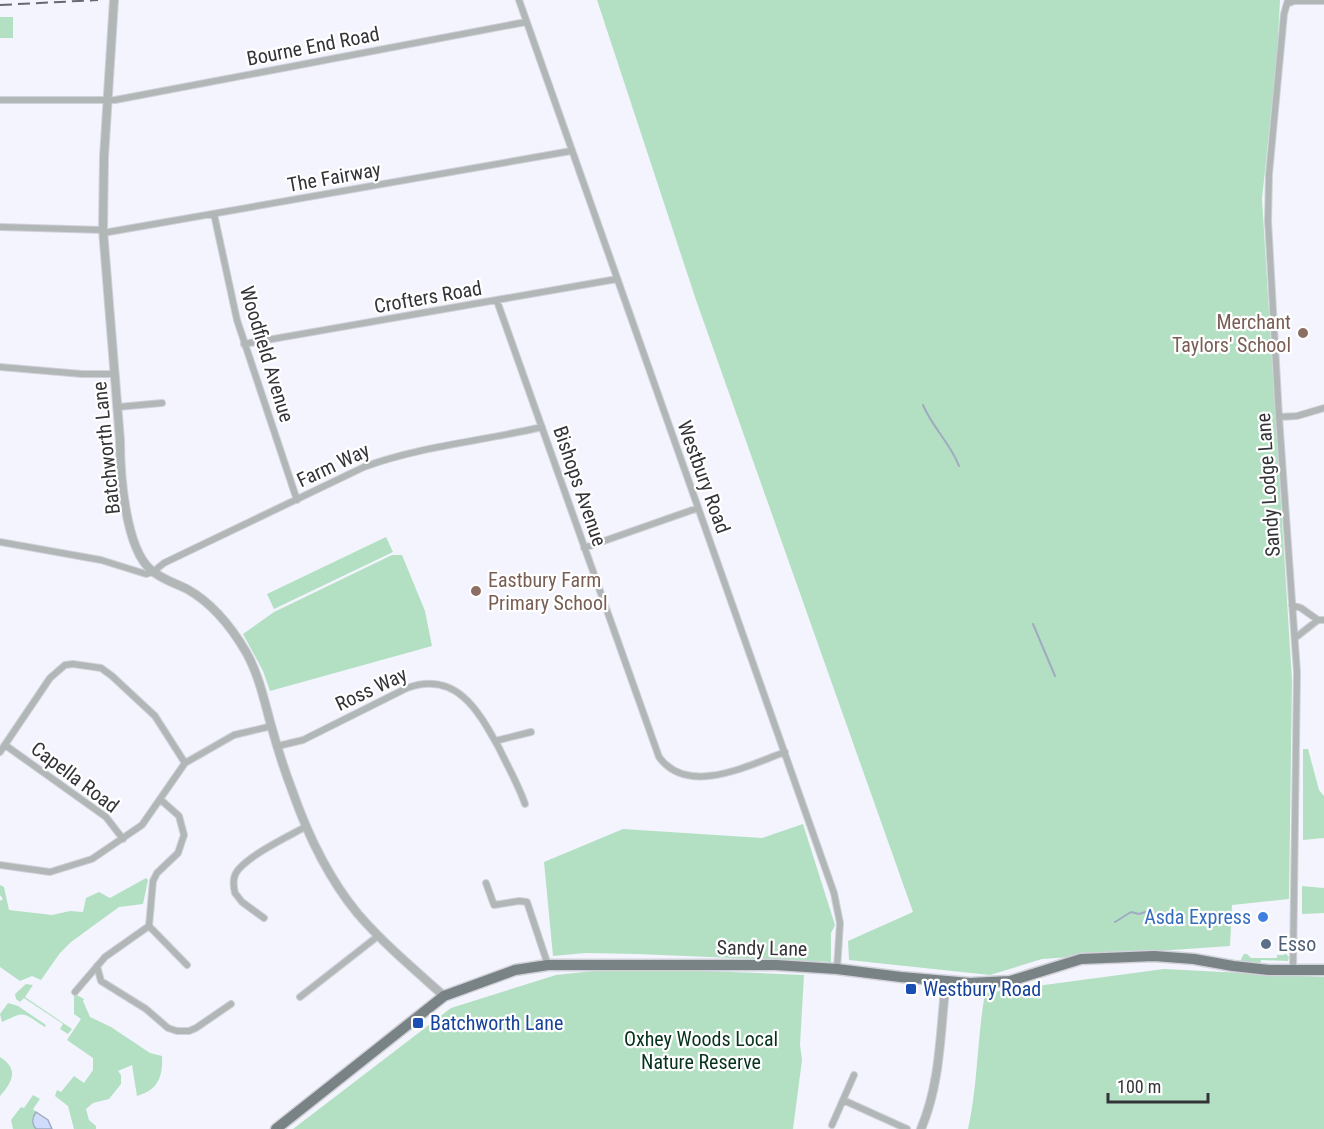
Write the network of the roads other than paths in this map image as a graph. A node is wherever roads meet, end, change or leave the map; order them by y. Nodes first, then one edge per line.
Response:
1 (114, 0) edge
2 (519, 0) edge
3 (1289, 1) edge
4 (1324, 1) edge
5 (526, 22) junction
6 (0, 100) edge
7 (106, 101) junction
8 (571, 151) junction
9 (214, 214) junction
10 (0, 227) edge
11 (103, 232) junction
12 (617, 279) junction
13 (497, 301) junction
14 (244, 344) junction
15 (0, 367) edge
16 (115, 374) junction
17 (162, 403) dead end
18 (118, 407) junction
19 (1324, 408) edge
20 (1279, 417) junction
21 (542, 427) junction
22 (297, 500) junction
23 (698, 508) junction
24 (0, 542) edge
25 (584, 548) junction
26 (153, 572) junction
27 (1292, 605) junction
28 (1321, 620) edge
29 (1295, 638) junction
30 (272, 726) junction
31 (531, 732) dead end
32 (495, 741) junction
33 (4, 745) junction
34 (278, 746) junction
35 (0, 752) edge
36 (785, 752) junction
37 (185, 763) junction
38 (161, 800) junction
39 (525, 804) dead end
40 (307, 826) junction
41 (123, 839) junction
42 (0, 865) edge
43 (486, 883) dead end
44 (264, 918) dead end
45 (149, 926) junction
46 (378, 936) junction
47 (187, 965) dead end
48 (548, 965) junction
49 (97, 966) junction
50 (837, 969) junction
51 (1293, 969) junction
52 (1324, 970) edge
53 (86, 980) junction
54 (101, 981) junction
55 (946, 981) junction
56 (75, 992) dead end
57 (444, 996) junction
58 (300, 997) dead end
59 (231, 1004) dead end
60 (854, 1075) dead end
61 (843, 1100) junction
62 (832, 1125) dead end
63 (276, 1129) edge
64 (907, 1129) edge
65 (921, 1129) edge

1 - 7 street, Batchworth Lane
2 - 5 street, Westbury Road
3 - 4 street
3 - 20 street, Sandy Lodge Lane
5 - 7 street, Bourne End Road
5 - 8 street, Westbury Road
6 - 7 street, Bourne End Road
7 - 11 street, Batchworth Lane
8 - 9 street, The Fairway
8 - 12 street, Westbury Road
9 - 11 street, The Fairway
9 - 14 street, Woodfield Avenue
10 - 11 street, The Fairway
11 - 16 street, Batchworth Lane
12 - 13 street, Crofters Road
12 - 23 street, Westbury Road
13 - 14 street, Crofters Road
13 - 21 street, Bishops Avenue
14 - 22 street, Woodfield Avenue
15 - 16 street
16 - 18 street, Batchworth Lane
17 - 18 street
18 - 26 street, Batchworth Lane
19 - 20 street
20 - 27 street, Sandy Lodge Lane
21 - 22 street, Farm Way
21 - 25 street, Bishops Avenue
22 - 26 street, Farm Way
23 - 25 street
23 - 36 street, Westbury Road
24 - 26 street
25 - 36 street, Bishops Avenue
26 - 30 street, Batchworth Lane
27 - 28 street
27 - 29 street, Sandy Lodge Lane
28 - 29 street
29 - 51 street, Sandy Lodge Lane
30 - 34 street, Batchworth Lane
30 - 37 street
31 - 32 street
32 - 34 street, Ross Way
32 - 39 street, Ross Way
33 - 35 street
33 - 37 street
33 - 41 street, Capella Road
34 - 40 street, Batchworth Lane
36 - 50 street, Westbury Road
37 - 38 street
38 - 41 street
38 - 45 street
40 - 44 street
40 - 46 street, Batchworth Lane
41 - 42 street
43 - 48 street
45 - 47 street
45 - 49 street
46 - 57 street, Batchworth Lane
46 - 58 street
48 - 50 main road, Sandy Lane
48 - 57 main road, Sandy Lane
49 - 53 street
49 - 54 street
50 - 55 main road, Sandy Lane
51 - 52 main road, Sandy Lane
51 - 55 main road, Sandy Lane
53 - 54 street
53 - 56 street
54 - 59 street
55 - 65 street
57 - 63 main road, Sandy Lane
60 - 61 street
61 - 62 street
61 - 64 street

